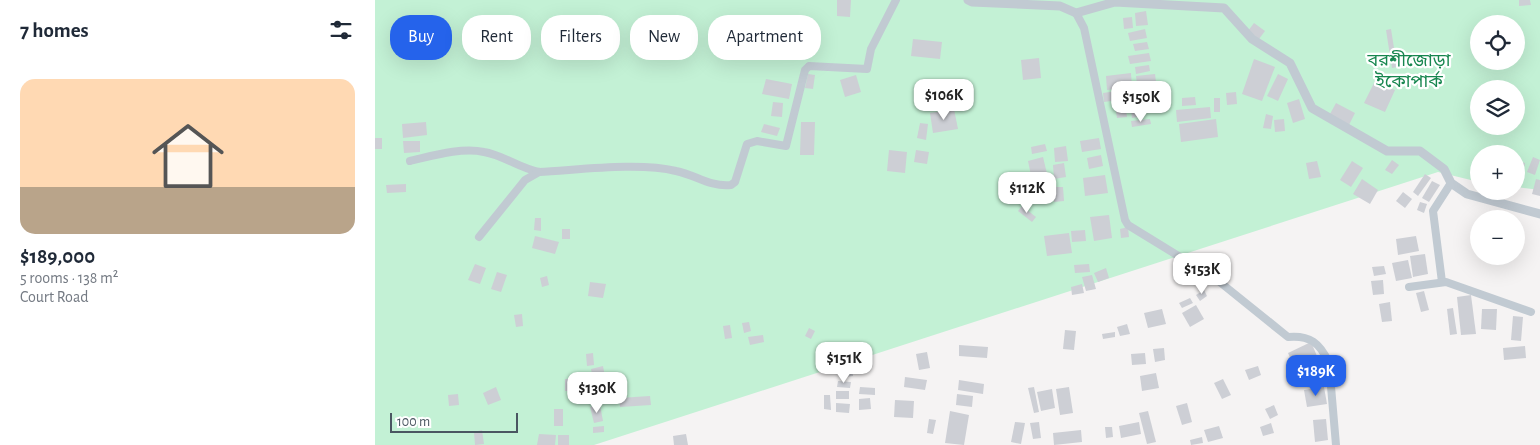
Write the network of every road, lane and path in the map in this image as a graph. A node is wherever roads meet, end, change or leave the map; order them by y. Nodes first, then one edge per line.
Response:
1 (896, 0) edge
2 (968, 0) edge
3 (1076, 13) junction
4 (410, 161) dead end
5 (539, 172) junction
6 (1451, 183) junction
7 (1540, 214) edge
8 (479, 237) dead end
9 (1442, 282) junction
10 (1409, 287) dead end
11 (1531, 312) dead end
12 (1336, 445) edge

1 - 5 street
2 - 3 street
3 - 6 street
3 - 12 street
4 - 5 street
5 - 8 street
6 - 7 street
6 - 9 street
9 - 10 street
9 - 11 street

